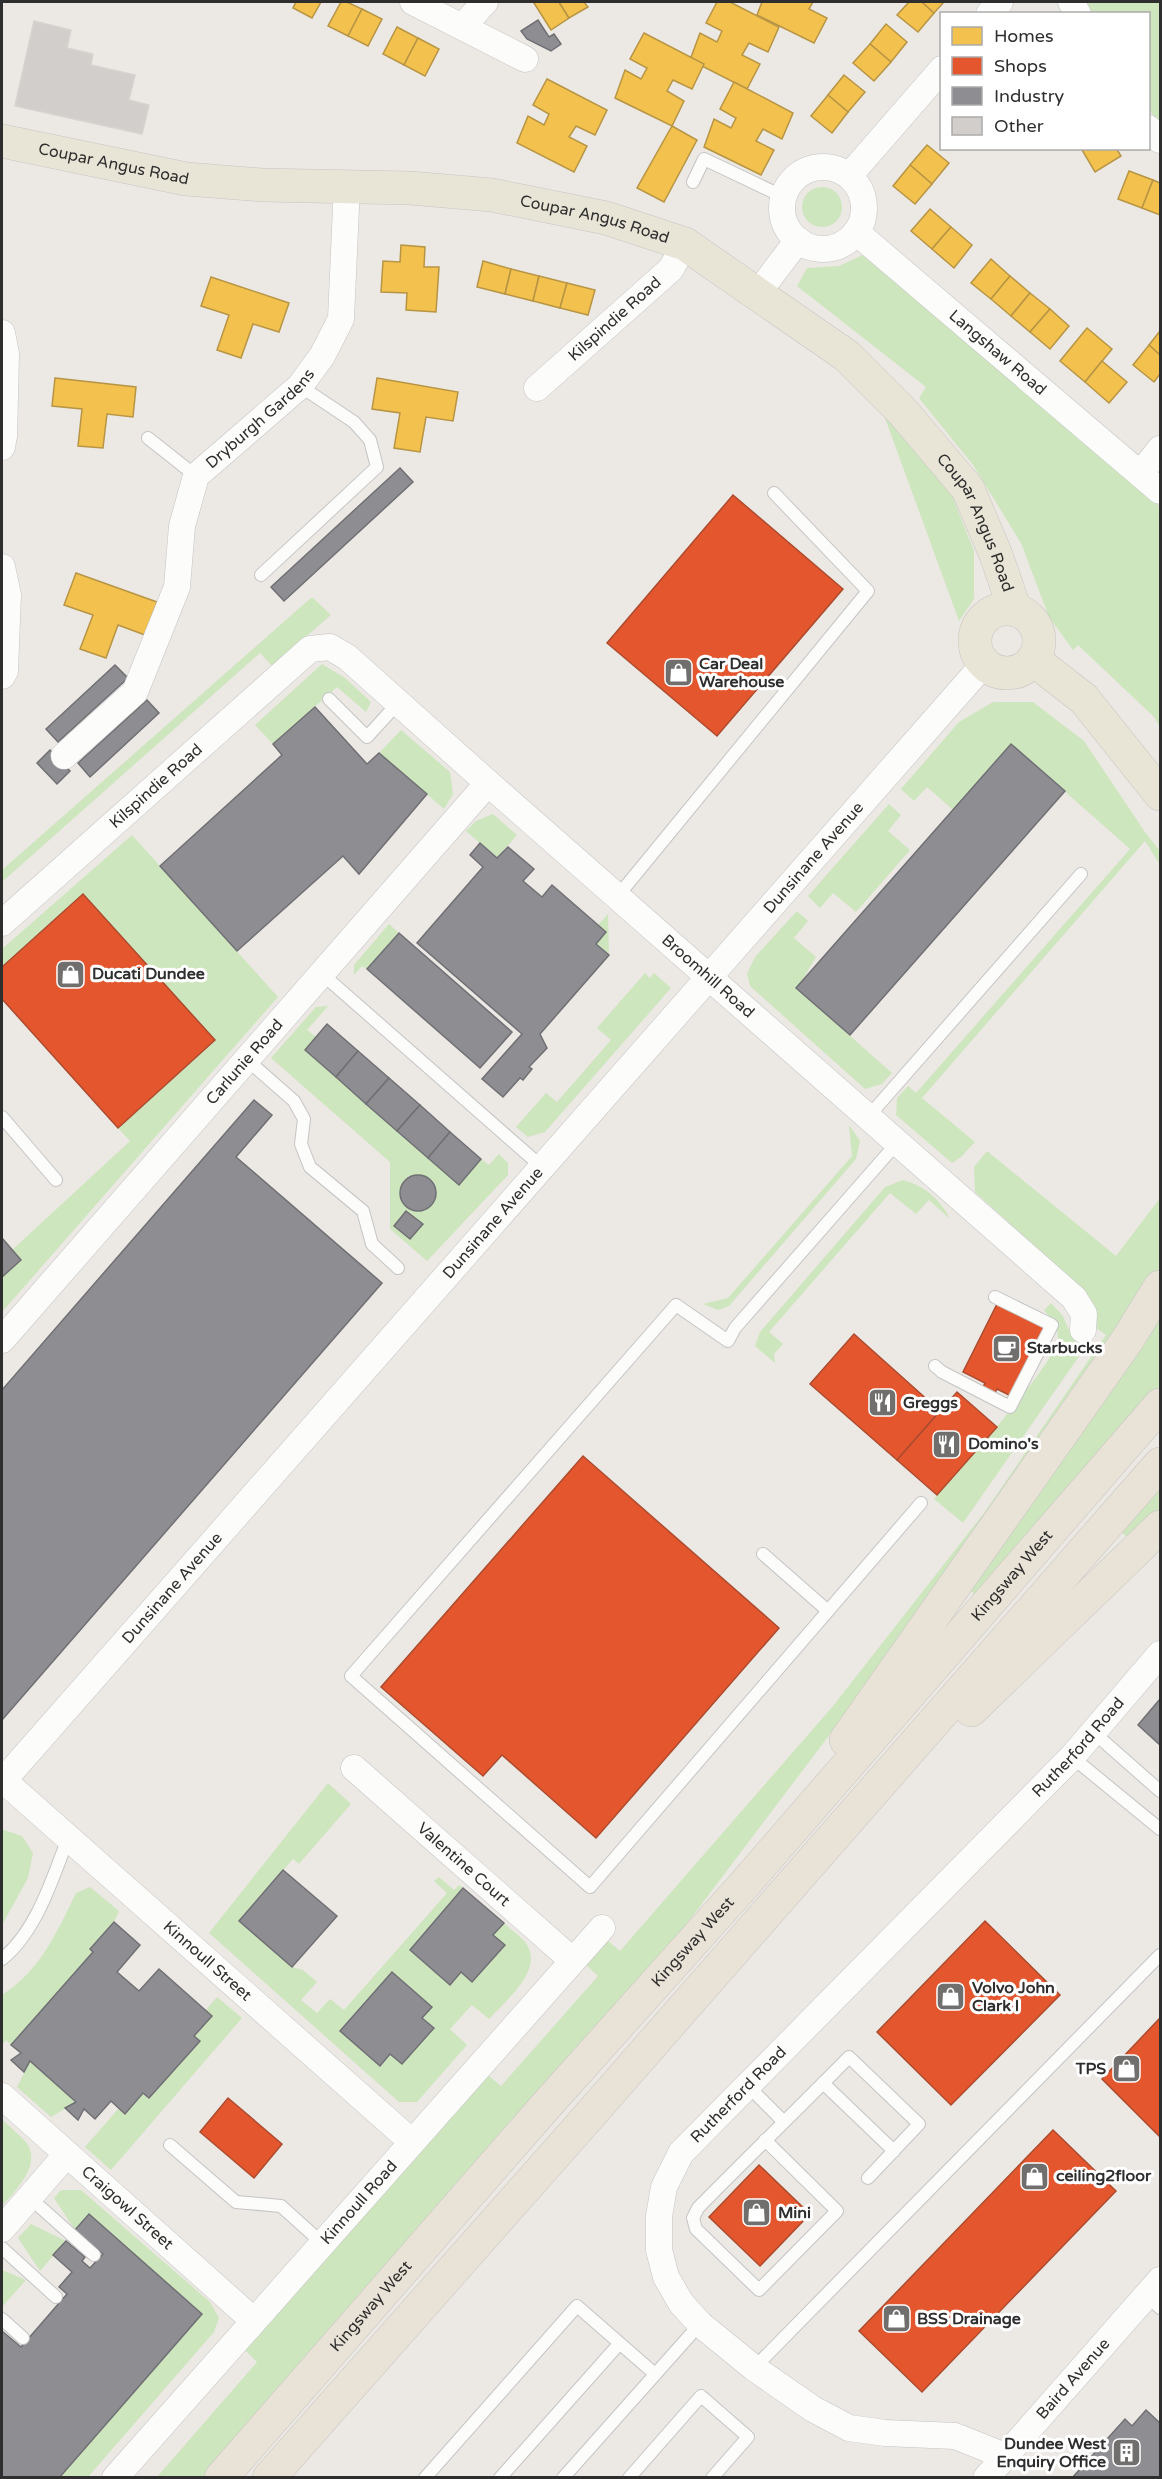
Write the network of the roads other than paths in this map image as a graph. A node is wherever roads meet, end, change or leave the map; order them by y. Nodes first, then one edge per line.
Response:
1 (413, 2) edge
2 (485, 2) edge
3 (463, 26) junction
4 (525, 59) dead end
5 (940, 71) edge
6 (1150, 129) edge
7 (1161, 140) edge
8 (2, 141) edge
9 (849, 176) junction
10 (693, 182) dead end
11 (347, 185) junction
12 (784, 197) junction
13 (856, 232) junction
14 (798, 240) junction
15 (685, 244) junction
16 (758, 293) junction
17 (2, 333) edge
18 (300, 386) junction
19 (537, 388) dead end
20 (148, 438) dead end
21 (2, 447) edge
22 (1161, 449) edge
23 (1140, 474) junction
24 (196, 476) junction
25 (1161, 491) edge
26 (774, 494) dead end
27 (2, 567) edge
28 (261, 575) dead end
29 (1014, 610) junction
30 (310, 649) joint
31 (1034, 660) junction
32 (984, 664) junction
33 (3, 672) edge
34 (329, 699) dead end
35 (398, 703) junction
36 (64, 756) dead end
37 (488, 783) junction
38 (1161, 794) edge
39 (1081, 874) dead end
40 (617, 897) junction
41 (2, 923) edge
42 (321, 973) junction
43 (709, 977) junction
44 (245, 1058) junction
45 (2, 1117) edge
46 (868, 1117) junction
47 (897, 1143) junction
48 (542, 1167) junction
49 (56, 1180) dead end
50 (398, 1268) dead end
51 (1161, 1287) edge
52 (995, 1298) dead end
53 (1083, 1330) dead end
54 (2, 1340) edge
55 (935, 1366) dead end
56 (1161, 1405) edge
57 (1161, 1464) edge
58 (921, 1503) dead end
59 (1161, 1527) edge
60 (764, 1554) dead end
61 (828, 1611) junction
62 (1161, 1654) edge
63 (1093, 1732) junction
64 (1072, 1757) junction
65 (354, 1768) dead end
66 (2, 1781) edge
67 (1161, 1791) edge
68 (1161, 1829) edge
69 (68, 1838) junction
70 (798, 1879) junction
71 (743, 1886) junction
72 (602, 1928) dead end
73 (1161, 1955) edge
74 (2, 1959) edge
75 (572, 1960) junction
76 (823, 2083) junction
77 (747, 2085) junction
78 (2, 2096) edge
79 (783, 2121) junction
80 (765, 2140) junction
81 (412, 2142) junction
82 (170, 2145) dead end
83 (894, 2151) junction
84 (67, 2154) junction
85 (868, 2178) dead end
86 (29, 2197) junction
87 (2, 2229) edge
88 (322, 2243) junction
89 (2, 2248) edge
90 (94, 2255) dead end
91 (1156, 2295) edge
92 (56, 2297) dead end
93 (2, 2319) edge
94 (253, 2320) junction
95 (700, 2324) junction
96 (23, 2338) dead end
97 (619, 2344) junction
98 (754, 2368) junction
99 (655, 2374) junction
100 (1005, 2456) junction
101 (115, 2478) edge
102 (221, 2478) edge
103 (269, 2478) edge
104 (425, 2478) edge
105 (500, 2478) edge
106 (563, 2478) edge
107 (629, 2478) edge
108 (712, 2478) edge
109 (986, 2478) edge

1 - 3 street
2 - 3 street
3 - 4 street
5 - 9 street
6 - 7 street
8 - 11 main road, Coupar Angus Road
9 - 12 street
9 - 13 street
10 - 12 lane
11 - 15 main road, Coupar Angus Road
11 - 18 street, Dryburgh Gardens
12 - 14 street
13 - 14 street
13 - 23 street, Langshaw Road
14 - 16 street
15 - 16 main road, Coupar Angus Road
15 - 19 street, Kilspindie Road
16 - 29 main road, Coupar Angus Road
17 - 21 street
18 - 24 street, Dryburgh Gardens
18 - 28 lane
20 - 24 lane
22 - 23 street
23 - 25 street, Langshaw Road
24 - 36 street, Dryburgh Gardens
26 - 40 lane
27 - 33 street
29 - 31 main road, Coupar Angus Road
29 - 32 main road, Coupar Angus Road
30 - 35 street, Broomhill Road
30 - 41 street, Kilspindie Road
31 - 32 main road
31 - 38 main road
32 - 43 street, Dunsinane Avenue
34 - 35 lane
35 - 37 street, Broomhill Road
37 - 40 street, Broomhill Road
37 - 42 street, Carlunie Road
39 - 46 lane
40 - 43 street, Broomhill Road
42 - 44 street, Carlunie Road
42 - 48 lane
43 - 46 street, Broomhill Road
43 - 48 street, Dunsinane Avenue
44 - 50 lane
44 - 54 street, Carlunie Road
45 - 49 lane
46 - 47 street, Broomhill Road
47 - 53 street, Broomhill Road
47 - 61 lane
48 - 66 street, Dunsinane Avenue
51 - 71 highway
52 - 55 lane
56 - 71 highway, Kingsway West
57 - 70 highway
58 - 61 lane
59 - 70 highway
60 - 61 lane
62 - 63 street, Rutherford Road
63 - 64 street, Rutherford Road
63 - 67 lane
64 - 68 lane
64 - 77 street, Rutherford Road
65 - 75 street, Valentine Court
66 - 69 street, Kinnoull Street
69 - 74 lane
69 - 81 street, Kinnoull Street
70 - 103 highway
71 - 102 highway, Kingsway West
72 - 75 street, Kinnoull Road
73 - 98 lane
75 - 81 street, Kinnoull Road
76 - 79 lane
76 - 83 lane
76 - 83 lane
77 - 79 lane
77 - 95 street, Rutherford Road
78 - 84 street, Craigowl Street
79 - 80 lane
80 - 80 lane
81 - 88 street, Kinnoull Road
82 - 88 lane
83 - 85 lane
84 - 86 street
84 - 94 street, Craigowl Street
86 - 87 street
86 - 90 lane
88 - 94 street, Kinnoull Road
89 - 92 lane
91 - 100 street, Baird Avenue
93 - 96 lane
94 - 101 street, Kinnoull Road
95 - 98 street, Rutherford Road
95 - 99 lane
97 - 99 lane
97 - 104 lane
97 - 105 lane
98 - 100 street, Rutherford Road
99 - 106 lane
100 - 109 street, Baird Avenue
107 - 108 lane

